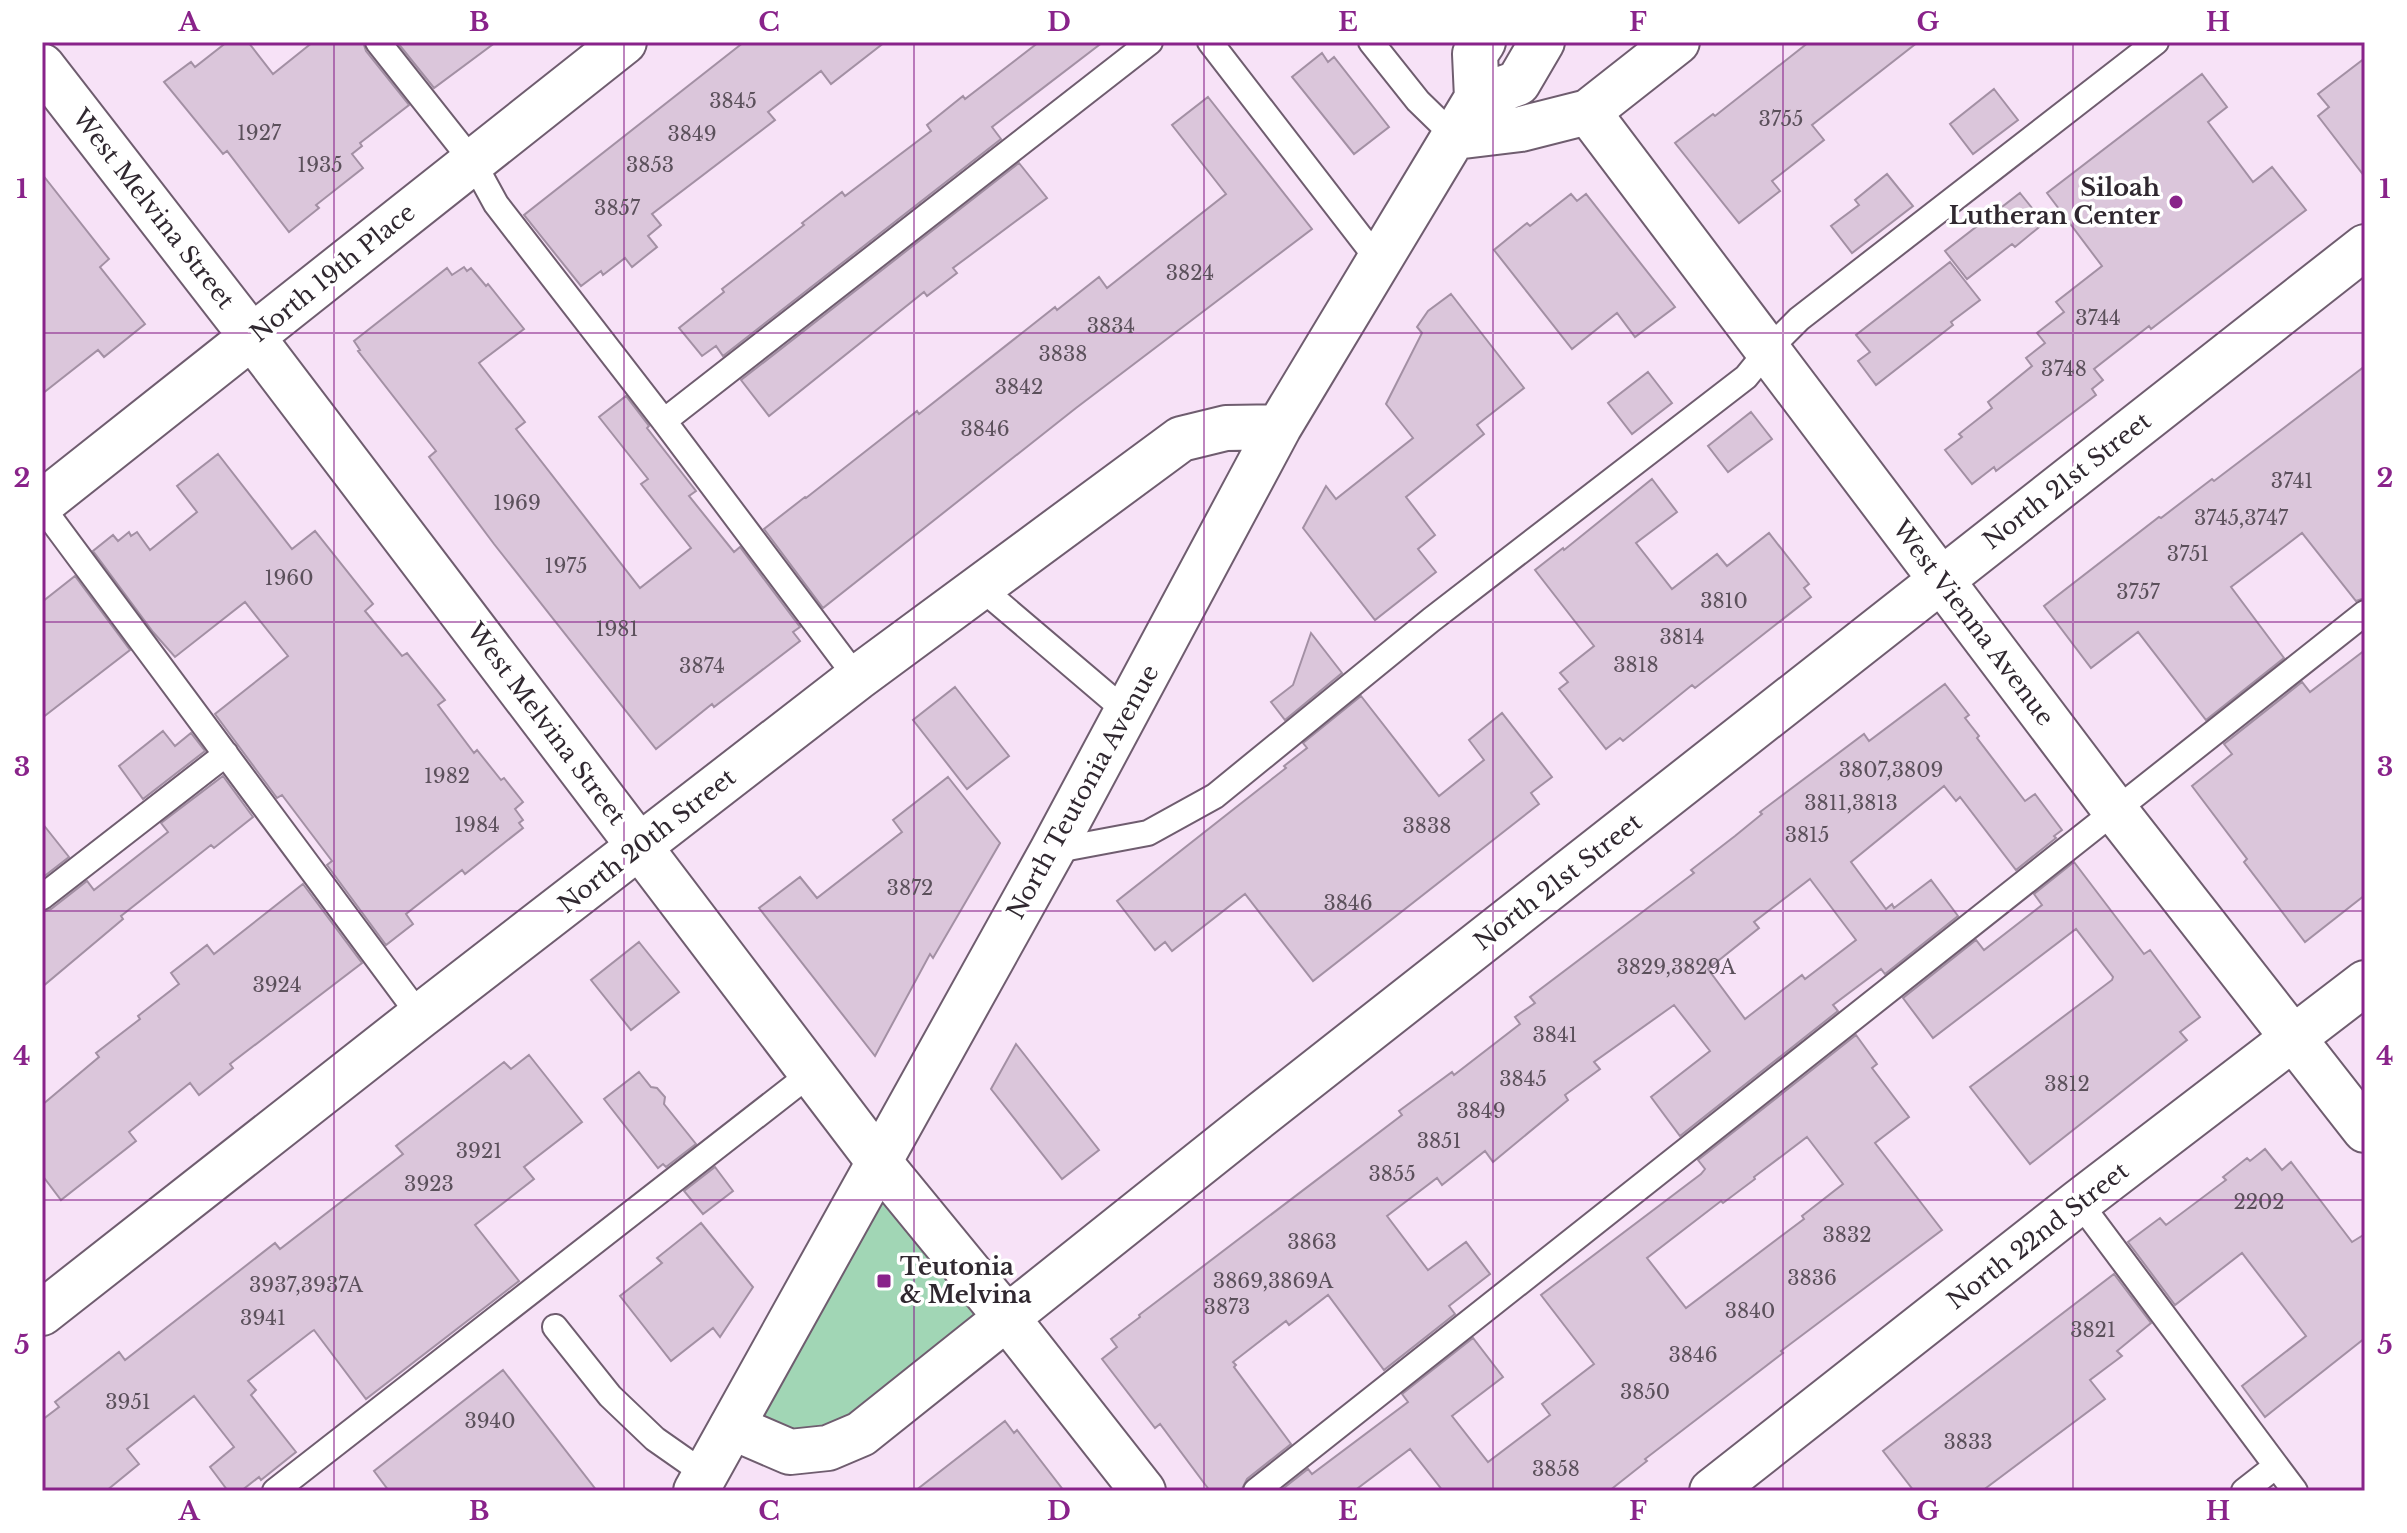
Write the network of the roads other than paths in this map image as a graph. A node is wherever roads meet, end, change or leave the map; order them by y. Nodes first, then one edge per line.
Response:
1 (378, 42) edge
2 (624, 42) edge
3 (1150, 42) edge
4 (1210, 42) edge
5 (1371, 42) edge
6 (1483, 42) edge
7 (1542, 42) edge
8 (1677, 42) edge
9 (2156, 42) edge
10 (42, 66) edge
11 (1477, 98) junction
12 (1588, 112) junction
13 (1455, 137) junction
14 (473, 162) junction
15 (2365, 247) edge
16 (1379, 261) junction
17 (253, 338) junction
18 (1768, 350) junction
19 (664, 421) junction
20 (1279, 427) junction
21 (42, 505) edge
22 (1940, 581) junction
23 (980, 587) junction
24 (2365, 613) edge
25 (857, 678) junction
26 (1128, 713) junction
27 (226, 754) junction
28 (2114, 809) junction
29 (639, 847) junction
30 (1052, 851) junction
31 (42, 897) edge
32 (2365, 983) edge
33 (420, 1016) junction
34 (2294, 1038) junction
35 (810, 1074) junction
36 (2365, 1130) edge
37 (879, 1162) junction
38 (2079, 1202) junction
39 (42, 1313) edge
40 (1007, 1318) junction
41 (555, 1327) dead end
42 (732, 1427) junction
43 (2276, 1466) junction
44 (700, 1483) edge
45 (275, 1491) edge
46 (1143, 1491) edge
47 (1256, 1491) edge
48 (1712, 1491) edge
49 (2244, 1491) edge
50 (2295, 1491) edge

1 - 14 lane
2 - 14 street, North 19th Place
3 - 19 lane
4 - 16 lane
5 - 13 lane
6 - 11 street
7 - 11 street
8 - 12 street
9 - 18 lane
10 - 17 street, West Melvina Street
11 - 13 street, North Teutonia Avenue
12 - 13 street
12 - 18 street, West Vienna Avenue
13 - 16 street, North Teutonia Avenue
14 - 17 street, North 19th Place
14 - 19 lane
15 - 22 street, North 21st Street
16 - 20 street, North Teutonia Avenue
17 - 21 street, North 19th Place
17 - 29 street, West Melvina Street
18 - 22 street, West Vienna Avenue
18 - 30 lane
19 - 25 lane
20 - 23 street, North 20th Street
20 - 26 street, North Teutonia Avenue
21 - 27 lane
22 - 28 street, West Vienna Avenue
22 - 40 street, North 21st Street
23 - 25 street, North 20th Street
23 - 26 lane
24 - 28 lane
25 - 29 street, North 20th Street
26 - 30 street, North Teutonia Avenue
27 - 31 lane
27 - 33 lane
28 - 34 street, West Vienna Avenue
28 - 47 lane
29 - 33 street, North 20th Street
29 - 35 street, West Melvina Street
30 - 37 street, North Teutonia Avenue
32 - 34 street, North 22nd Street
33 - 39 street, North 20th Street
34 - 36 street, West Vienna Avenue
34 - 38 street, North 22nd Street
35 - 37 street, West Melvina Street
35 - 45 lane
37 - 40 street, West Melvina Street
37 - 42 street, North Teutonia Avenue
38 - 43 lane
38 - 48 street, North 22nd Street
40 - 42 street, North 21st Street
40 - 46 street, West Melvina Street
41 - 44 lane
42 - 44 street, North Teutonia Avenue
43 - 49 lane
43 - 50 lane

